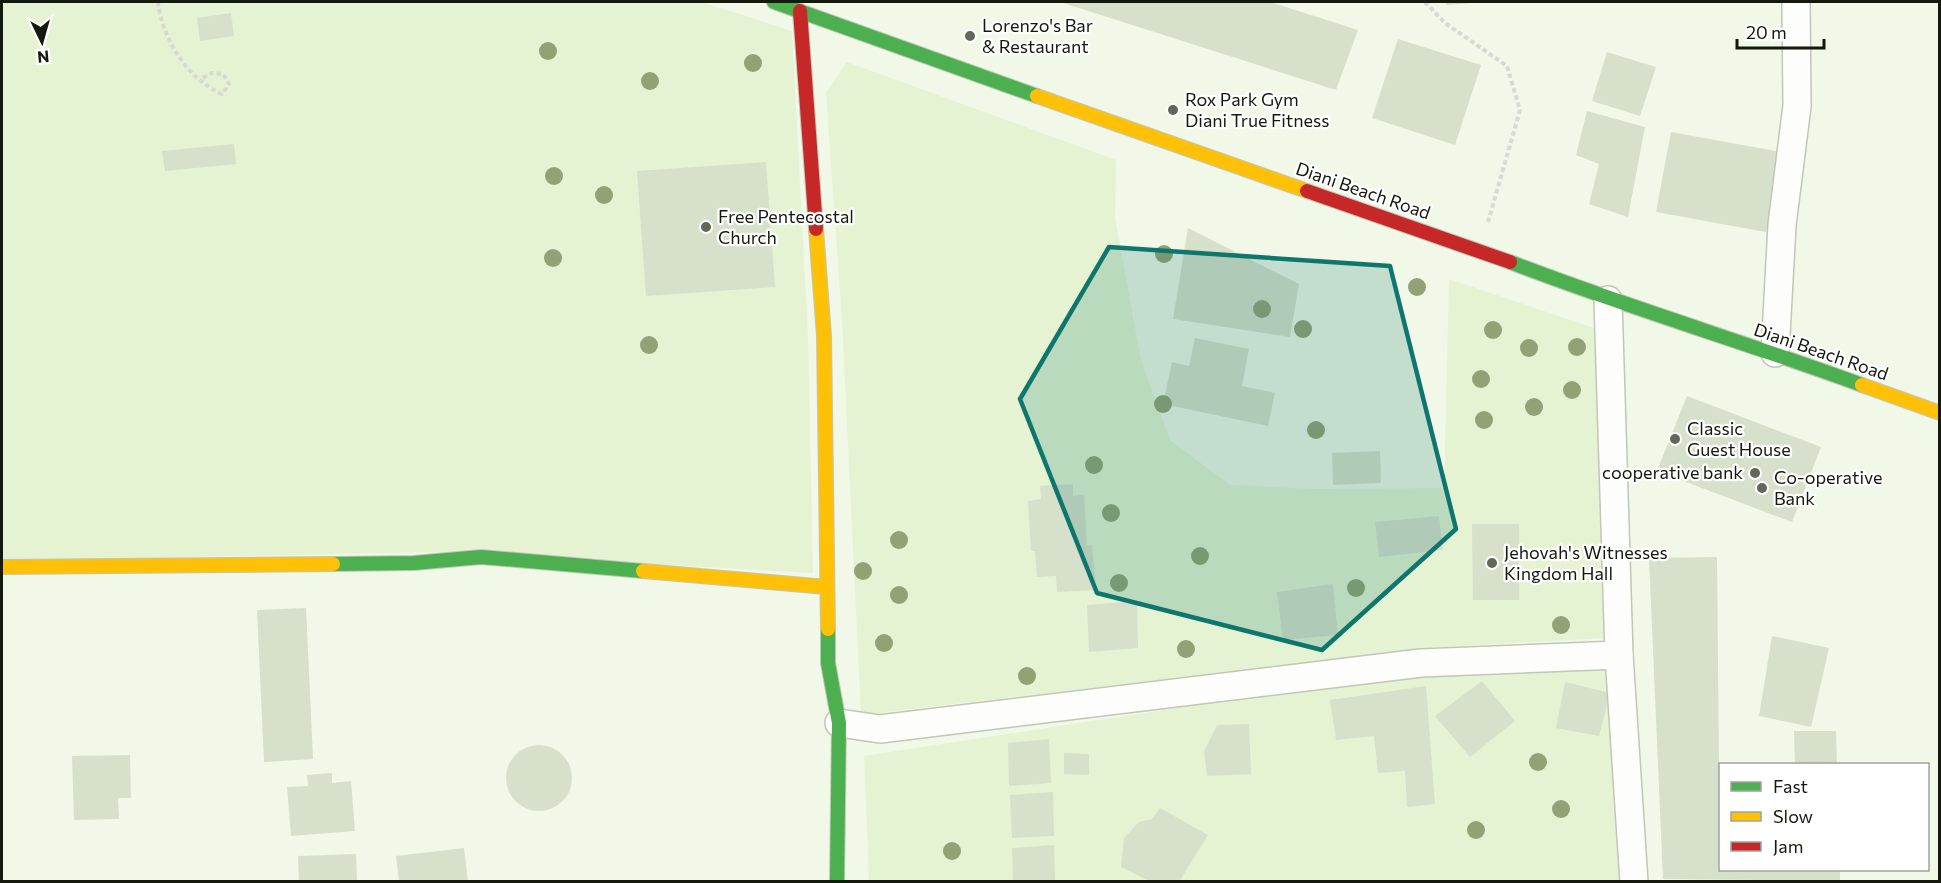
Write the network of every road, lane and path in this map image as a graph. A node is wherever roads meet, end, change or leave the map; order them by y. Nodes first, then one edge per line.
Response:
1 (158, 2) edge
2 (774, 2) edge
3 (1425, 2) edge
4 (1796, 2) edge
5 (800, 11) junction
6 (200, 79) junction
7 (1480, 251) junction
8 (1608, 300) junction
9 (1775, 353) junction
10 (1940, 413) edge
11 (2, 567) edge
12 (827, 587) junction
13 (1619, 655) junction
14 (839, 723) junction
15 (837, 882) edge
16 (1634, 882) edge

1 - 6 path
2 - 5 street, Diani Beach Road
3 - 7 path
4 - 9 street
5 - 7 street, Diani Beach Road
5 - 12 street
6 - 6 path
7 - 8 street, Diani Beach Road
8 - 9 street, Diani Beach Road
8 - 13 street
9 - 10 street, Diani Beach Road
11 - 12 street
12 - 14 street
13 - 14 street
13 - 16 street
14 - 15 street

